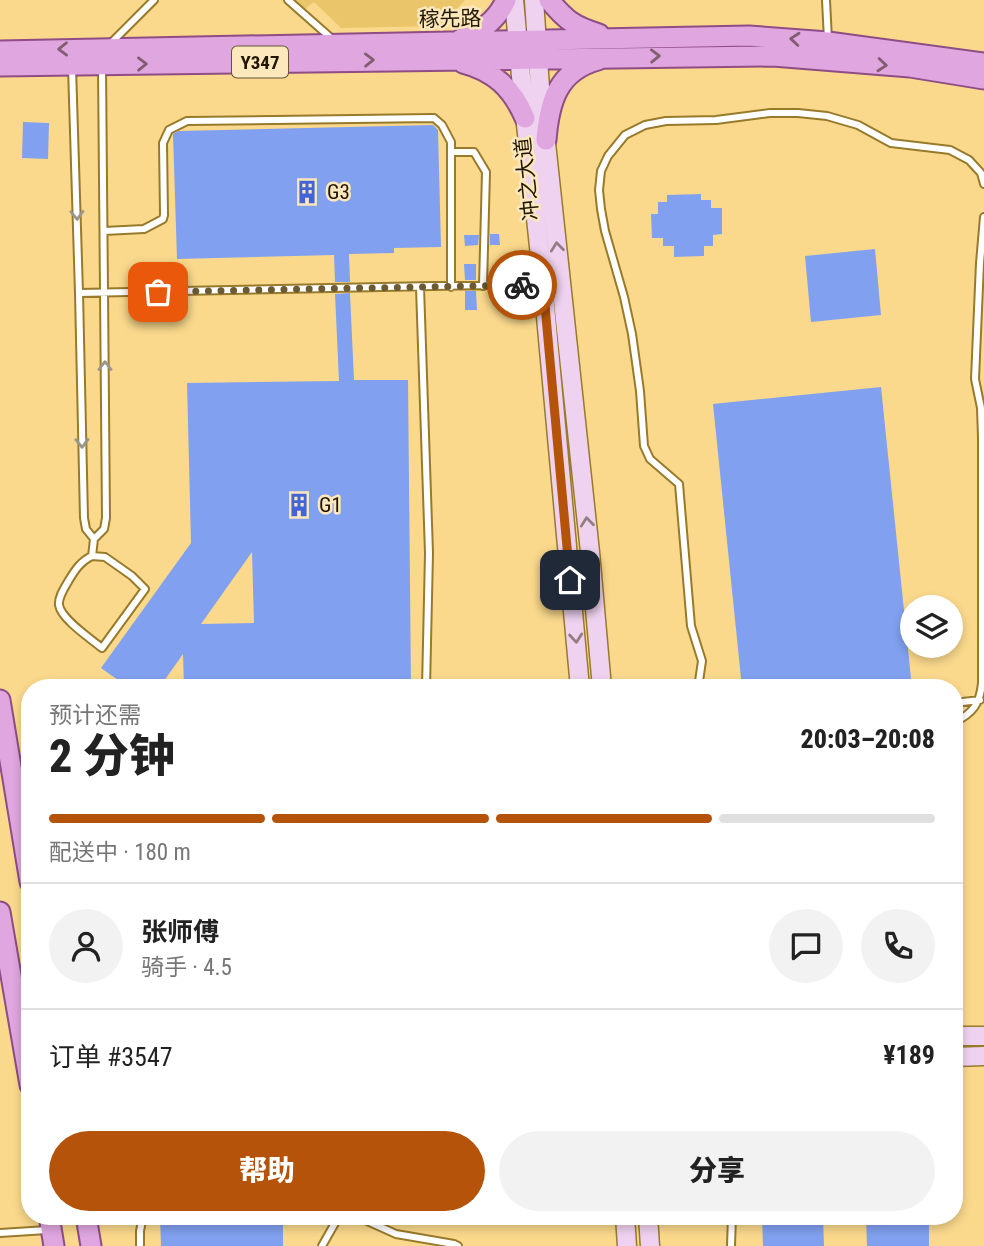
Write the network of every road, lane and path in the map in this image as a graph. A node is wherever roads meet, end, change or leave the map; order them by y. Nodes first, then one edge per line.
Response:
1 (154, 0) edge
2 (288, 0) edge
3 (506, 0) edge
4 (514, 0) edge
5 (534, 0) edge
6 (549, 0) edge
7 (826, 0) edge
8 (624, 39) junction
9 (828, 42) junction
10 (337, 44) junction
11 (528, 49) junction
12 (0, 51) edge
13 (447, 51) junction
14 (104, 57) junction
15 (611, 57) junction
16 (984, 63) edge
17 (72, 65) junction
18 (0, 66) edge
19 (984, 79) edge
20 (525, 118) junction
21 (546, 140) junction
22 (451, 152) junction
23 (984, 184) edge
24 (984, 217) edge
25 (104, 231) junction
26 (543, 284) junction
27 (483, 286) junction
28 (420, 287) junction
29 (450, 287) junction
30 (79, 293) junction
31 (105, 293) junction
32 (94, 539) junction
33 (92, 556) junction
34 (426, 679) edge
35 (579, 679) edge
36 (601, 679) edge
37 (699, 679) edge
38 (0, 699) edge
39 (980, 700) junction
40 (963, 702) edge
41 (963, 718) edge
42 (21, 827) edge
43 (0, 912) edge
44 (21, 1021) edge
45 (963, 1036) edge
46 (984, 1036) edge
47 (963, 1056) edge
48 (984, 1056) edge
49 (88, 1225) edge
50 (141, 1225) edge
51 (334, 1225) edge
52 (376, 1225) edge
53 (626, 1225) edge
54 (649, 1225) edge
55 (731, 1225) edge
56 (51, 1231) edge
57 (0, 1233) edge
58 (91, 1246) edge
59 (140, 1246) edge
60 (321, 1246) edge
61 (458, 1246) edge
62 (627, 1246) edge
63 (650, 1246) edge
64 (730, 1246) edge

1 - 14 lane
2 - 10 lane
3 - 13 main road
4 - 11 main road, 冲之大道
5 - 11 main road, 冲之大道
6 - 8 main road
7 - 9 lane
9 -> 8 main road, 稼先路 / Y347
8 - 11 main road, 稼先路 / Y347
9 - 16 main road, 稼先路 / Y347
10 - 13 main road, 稼先路 / Y347
10 - 14 main road, 稼先路 / Y347
11 - 13 main road, 稼先路 / Y347
11 - 15 main road, 稼先路 / Y347
11 - 20 main road, 冲之大道
11 - 21 main road, 冲之大道
14 -> 12 main road, 稼先路 / Y347
14 -> 13 main road, 稼先路 / Y347
13 - 20 main road
14 - 17 main road, 稼先路 / Y347
14 - 25 lane
15 -> 19 main road, 稼先路 / Y347
15 - 21 main road
17 - 18 main road, 稼先路 / Y347
17 -> 30 lane
20 - 26 main road, 冲之大道
36 -> 21 main road, 冲之大道
22 - 25 lane
22 - 27 lane
22 - 29 lane
23 - 37 lane
24 - 39 lane
25 - 31 lane
26 - 27 lane
26 -> 35 main road, 冲之大道
27 - 29 lane
28 - 29 lane
28 - 31 lane
28 - 34 lane
30 - 31 lane
30 -> 32 lane
32 -> 31 lane
32 - 33 lane
33 - 33 lane
38 - 42 main road
39 - 40 lane
39 - 41 lane
43 - 44 main road
45 - 46 main road
47 - 48 main road
49 - 58 main road
50 - 59 lane
51 - 60 lane
52 - 61 lane
53 - 62 main road
54 - 63 main road
55 - 64 lane
56 - 57 lane

